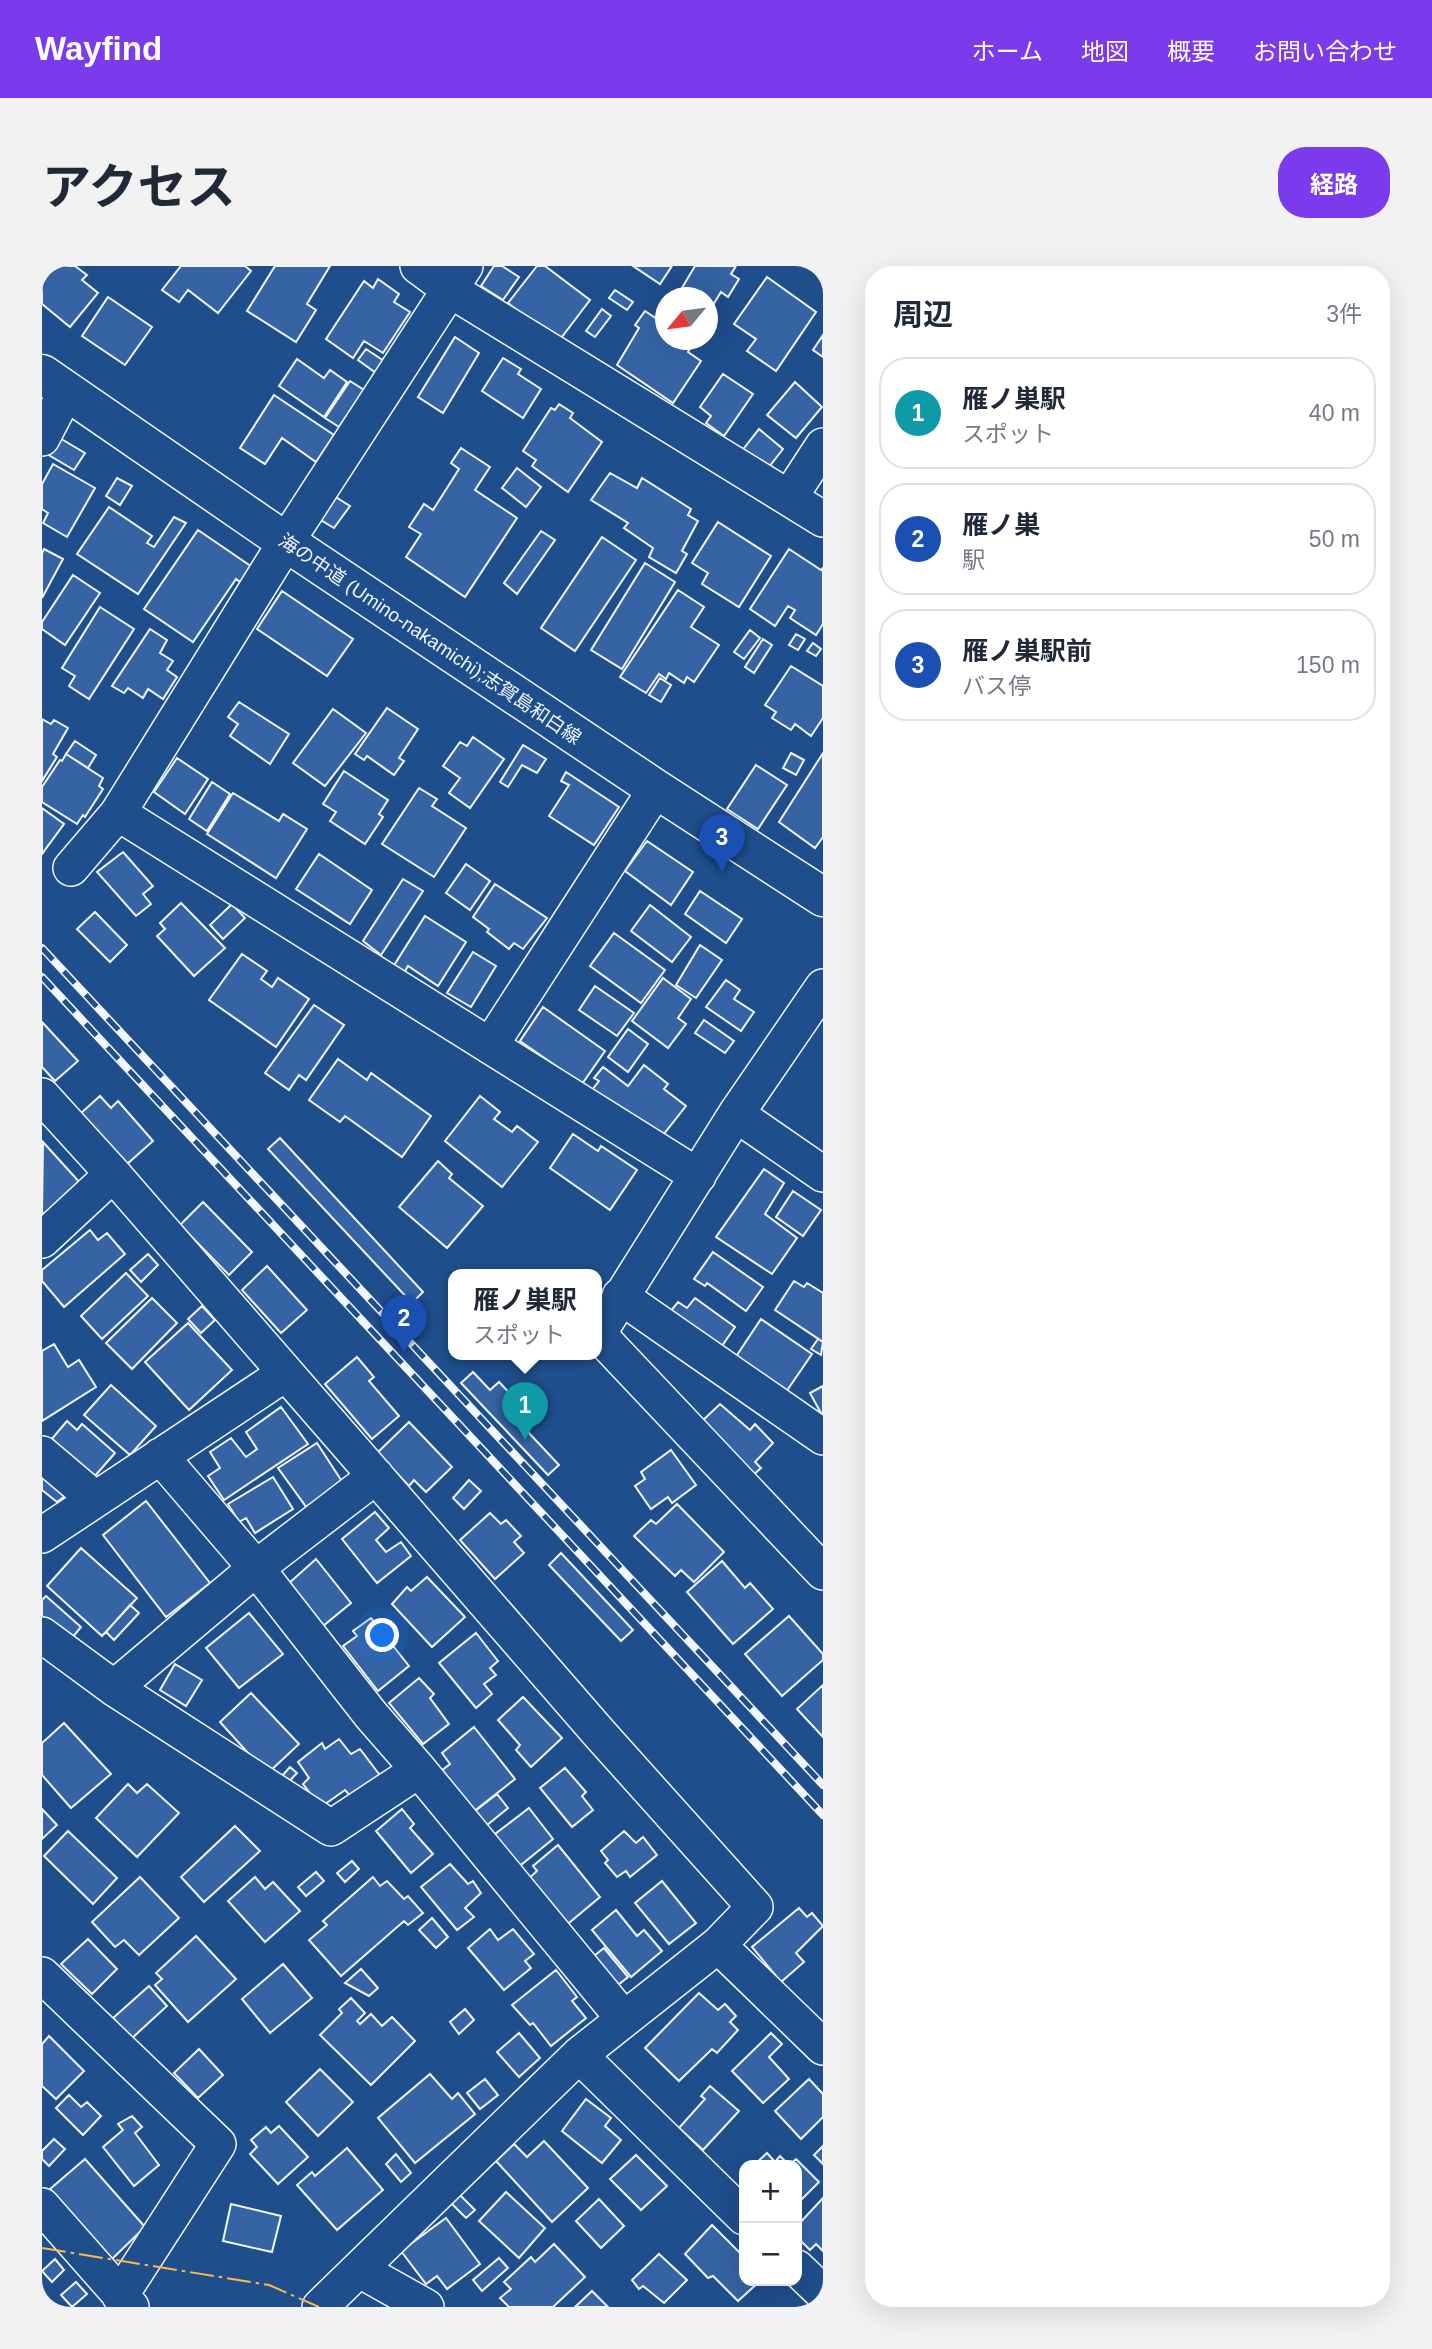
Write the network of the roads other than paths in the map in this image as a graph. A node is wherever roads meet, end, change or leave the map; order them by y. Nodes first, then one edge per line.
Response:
1 (418, 266) edge
2 (457, 277) edge
3 (54, 382) edge
4 (42, 439) edge
5 (823, 446) edge
6 (789, 498) junction
7 (823, 519) edge
8 (286, 542) junction
9 (656, 789) junction
10 (118, 813) junction
11 (71, 868) dead end
12 (823, 897) edge
13 (823, 987) edge
14 (490, 1046) junction
15 (42, 1097) edge
16 (736, 1114) junction
17 (113, 1174) junction
18 (823, 1174) edge
19 (698, 1176) junction
20 (42, 1240) edge
21 (620, 1296) junction
22 (602, 1327) edge
23 (602, 1338) edge
24 (286, 1373) junction
25 (823, 1437) edge
26 (42, 1454) edge
27 (160, 1456) junction
28 (376, 1476) junction
29 (95, 1499) junction
30 (42, 1535) edge
31 (256, 1568) junction
32 (823, 1572) edge
33 (42, 1635) edge
34 (114, 1688) junction
35 (419, 1770) junction
36 (718, 1945) junction
37 (42, 1975) edge
38 (624, 2019) junction
39 (823, 2047) edge
40 (579, 2055) junction
41 (42, 2206) edge
42 (739, 2212) edge
43 (360, 2270) junction
44 (802, 2273) edge
45 (823, 2293) edge
46 (125, 2302) edge
47 (320, 2307) edge
48 (426, 2307) edge

1 - 2 street
2 - 6 street
2 - 8 street
3 - 4 street
3 - 8 main road, 海の中道 (Umino-nakamichi);志賀島和白線
5 - 6 street
6 - 7 street
8 - 9 main road, 海の中道 (Umino-nakamichi);志賀島和白線
8 - 10 street
9 - 12 main road, 海の中道 (Umino-nakamichi);志賀島和白線
9 - 14 street
10 - 11 street
10 - 14 street
13 - 16 street
14 - 19 street
15 - 17 street
16 - 18 street
16 - 19 street
17 - 20 street
17 - 24 street
19 - 21 street
21 - 22 street
21 - 25 street
23 - 32 street
24 - 27 street
24 - 28 street
26 - 29 street
27 - 29 street
27 - 31 street
28 - 31 street
28 - 36 street
29 - 30 street
31 - 34 street
31 - 35 street
33 - 34 street
34 - 35 street
35 - 38 street
36 - 38 street
36 - 39 street
37 - 46 street
38 - 40 street
40 - 42 street
40 - 43 street
41 - 46 street
43 - 47 street
43 - 48 street
44 - 45 street

